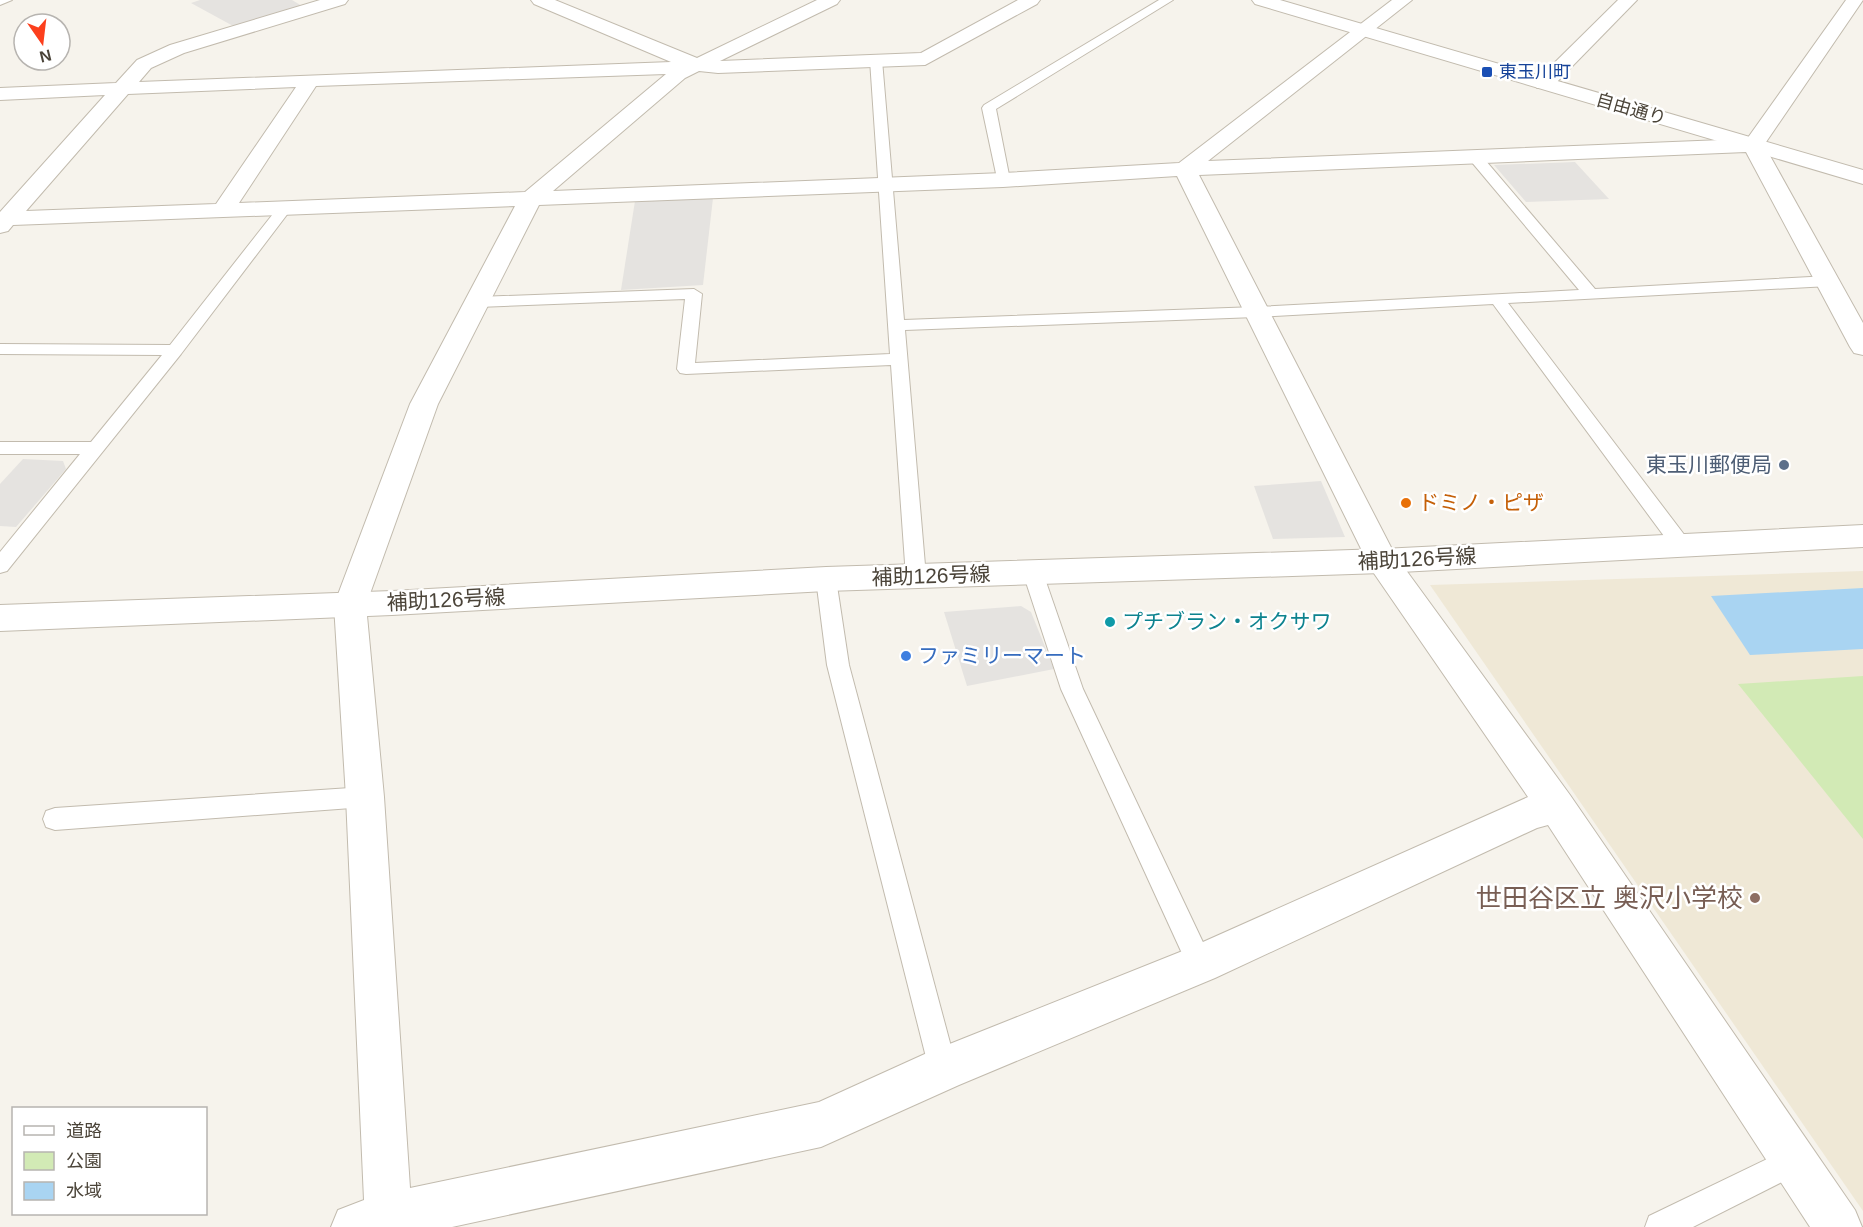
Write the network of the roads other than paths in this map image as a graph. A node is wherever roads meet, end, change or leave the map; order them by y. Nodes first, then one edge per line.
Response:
1 (6, 0) edge
2 (339, 0) edge
3 (540, 0) edge
4 (831, 0) edge
5 (1031, 0) edge
6 (1167, 0) edge
7 (1261, 0) edge
8 (1403, 0) edge
9 (1628, 0) edge
10 (1855, 0) edge
11 (0, 2) edge
12 (1364, 31) junction
13 (876, 60) junction
14 (698, 65) junction
15 (310, 80) junction
16 (1544, 84) junction
17 (123, 88) junction
18 (0, 94) edge
19 (1754, 145) junction
20 (1475, 157) junction
21 (1185, 169) junction
22 (1863, 177) edge
23 (1003, 180) junction
24 (886, 184) junction
25 (531, 198) junction
26 (285, 208) junction
27 (223, 210) junction
28 (2, 221) edge
29 (1829, 281) junction
30 (1591, 294) junction
31 (1497, 299) junction
32 (478, 302) junction
33 (1256, 312) junction
34 (895, 325) junction
35 (1863, 347) edge
36 (0, 349) edge
37 (175, 350) junction
38 (898, 359) junction
39 (0, 448) edge
40 (96, 448) junction
41 (1863, 536) edge
42 (1682, 546) junction
43 (1382, 561) junction
44 (0, 566) edge
45 (1033, 573) junction
46 (916, 577) junction
47 (826, 579) junction
48 (350, 605) junction
49 (0, 618) edge
50 (365, 796) junction
51 (1557, 807) junction
52 (55, 819) dead end
53 (1200, 964) junction
54 (943, 1069) junction
55 (1794, 1161) junction
56 (378, 1224) edge
57 (1660, 1227) edge
58 (1838, 1227) edge

1 - 11 lane
2 - 17 street
3 - 14 street
4 - 14 street
5 - 13 street
6 - 23 lane
7 - 12 street, 自由通り
8 - 12 street
9 - 16 street
10 - 19 street
12 - 16 street, 自由通り
12 - 21 street
13 - 14 street
13 - 24 lane
14 - 15 street
14 - 25 street
15 - 17 street
15 - 27 street
16 - 19 street, 自由通り
17 - 18 street
17 - 28 street
19 - 20 street
19 - 22 street, 自由通り
19 - 29 street
20 - 21 street
20 - 30 lane
21 - 23 street
21 - 33 street
23 - 24 street
24 - 25 street
24 - 34 lane
25 - 26 street
25 - 32 street
26 - 27 street
26 - 37 lane
27 - 28 street
29 - 30 lane
29 - 35 street
30 - 31 lane
31 - 33 lane
31 - 42 lane
32 - 38 lane
32 - 48 street
33 - 34 lane
33 - 43 street
34 - 38 lane
36 - 37 lane
37 - 40 lane
38 - 46 lane
39 - 40 lane
40 - 44 lane
41 - 42 street, 補助126号線
42 - 43 street, 補助126号線
43 - 45 street, 補助126号線
43 - 51 street
45 - 46 street, 補助126号線
45 - 53 lane
46 - 47 street, 補助126号線
47 - 48 street, 補助126号線
47 - 54 lane
48 - 49 street, 補助126号線
48 - 50 street
50 - 52 lane
50 - 56 street
51 - 53 street
51 - 55 street
53 - 54 street
54 - 56 street
55 - 57 lane
55 - 58 street

